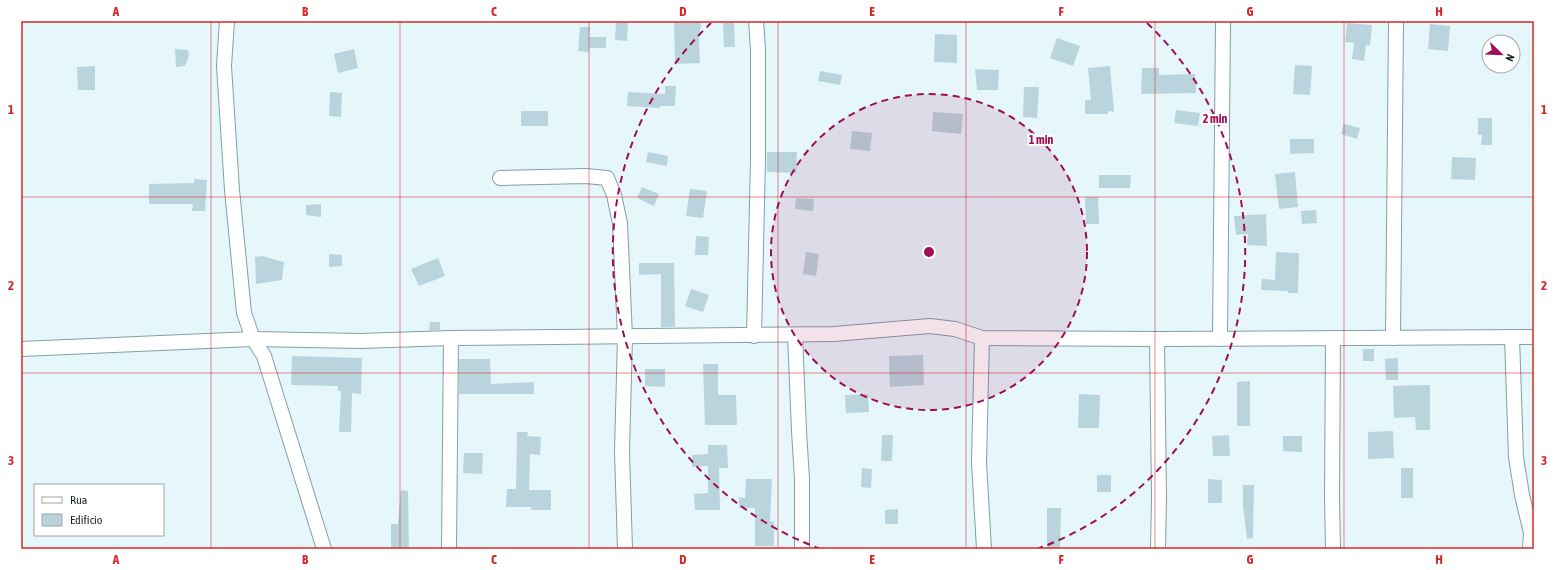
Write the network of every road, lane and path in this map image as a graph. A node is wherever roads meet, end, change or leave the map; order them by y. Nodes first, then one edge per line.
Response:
1 (227, 21) edge
2 (756, 21) edge
3 (1223, 21) edge
4 (1396, 21) edge
5 (500, 178) dead end
6 (795, 335) junction
7 (754, 336) junction
8 (625, 337) junction
9 (1512, 337) junction
10 (1534, 337) edge
11 (451, 338) junction
12 (982, 338) junction
13 (1333, 338) junction
14 (1393, 338) junction
15 (253, 339) junction
16 (1157, 339) junction
17 (1220, 339) junction
18 (21, 349) edge
19 (324, 549) edge
20 (449, 549) edge
21 (625, 549) edge
22 (802, 549) edge
23 (984, 549) edge
24 (1158, 549) edge
25 (1333, 549) edge
26 (1530, 549) edge

1 - 15 street
2 - 7 street
3 - 17 street
4 - 14 street
5 - 8 street
6 - 7 street
6 - 12 street
6 - 22 street
7 - 8 street
8 - 11 street
8 - 21 street
9 - 10 street
9 - 14 street
9 - 26 street
11 - 15 street
11 - 20 street
12 - 16 street
12 - 23 street
13 - 14 street
13 - 17 street
13 - 25 street
15 - 18 street
15 - 19 street
16 - 17 street
16 - 24 street

